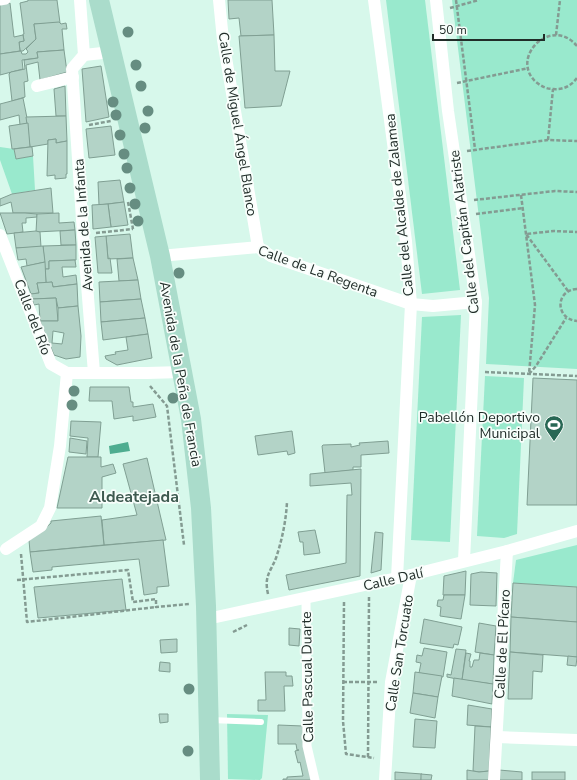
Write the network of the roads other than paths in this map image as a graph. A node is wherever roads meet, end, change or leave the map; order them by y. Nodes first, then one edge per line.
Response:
1 (6, 0) edge
2 (80, 0) edge
3 (99, 0) edge
4 (218, 0) edge
5 (374, 0) edge
6 (0, 1) edge
7 (437, 6) edge
8 (112, 52) junction
9 (84, 55) junction
10 (73, 77) junction
11 (37, 86) dead end
12 (0, 235) edge
13 (258, 247) junction
14 (160, 256) junction
15 (476, 302) junction
16 (411, 304) junction
17 (182, 372) junction
18 (67, 373) junction
19 (94, 373) junction
20 (577, 531) edge
21 (6, 549) dead end
22 (507, 551) junction
23 (464, 561) junction
24 (411, 575) junction
25 (397, 578) junction
26 (306, 598) junction
27 (207, 620) junction
28 (209, 720) junction
29 (261, 722) dead end
30 (497, 737) junction
31 (577, 740) edge
32 (210, 780) edge
33 (315, 780) edge
34 (385, 780) edge
35 (494, 780) edge

1 - 6 street
2 - 9 street
3 - 8 main road, Avenida de la Peña de Francia
4 - 13 street, Calle de Miguel Ángel Blanco
5 - 16 street, Calle del Alcalde de Zalamea
7 - 15 street, Calle del Capitán Alatriste
8 - 9 street
8 - 14 main road, Avenida de la Peña de Francia
9 - 10 street, Avenida de la Infanta
10 - 11 street
10 - 19 street, Avenida de la Infanta
12 - 18 street, Calle del Río
13 - 14 street, Calle de La Regenta
13 - 16 street, Calle de La Regenta
14 - 17 main road, Avenida de la Peña de Francia
15 - 16 street, Calle de La Regenta
15 - 23 street, Calle del Capitán Alatriste
16 - 25 street, Calle del Alcalde de Zalamea
17 - 19 street
17 - 27 main road, Avenida de la Peña de Francia
18 - 19 street
18 - 21 street
20 - 22 street, Calle Dalí
22 - 23 street, Calle Dalí
22 - 30 street, Calle de El Pícaro
23 - 24 street, Calle Dalí
24 - 25 street, Calle Dalí
24 - 34 street, Calle San Torcuato
25 - 26 street, Calle Dalí
26 - 27 street, Calle Dalí
26 - 33 street, Calle Pascual Duarte
27 - 28 main road, Avenida de la Peña de Francia
28 - 29 lane
28 - 32 main road, Avenida de la Peña de Francia
30 - 31 street
30 - 35 street, Calle de El Pícaro

